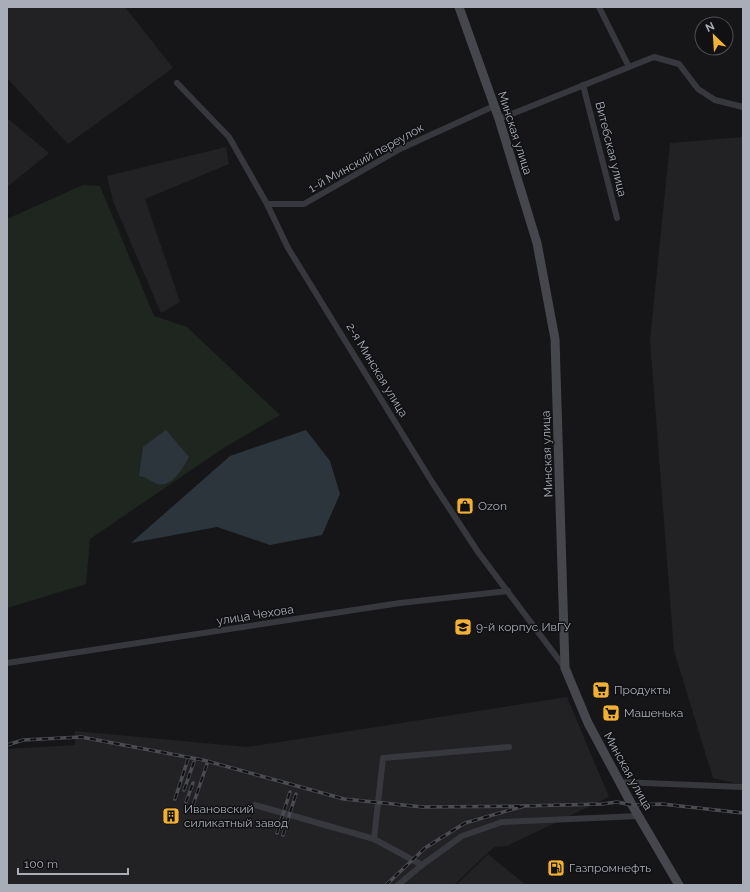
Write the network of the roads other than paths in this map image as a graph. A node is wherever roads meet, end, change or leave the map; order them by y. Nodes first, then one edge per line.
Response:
1 (459, 7) edge
2 (599, 7) edge
3 (629, 67) junction
4 (177, 82) dead end
5 (583, 85) junction
6 (494, 106) junction
7 (743, 107) edge
8 (499, 119) junction
9 (267, 204) junction
10 (617, 218) dead end
11 (508, 591) junction
12 (7, 663) edge
13 (565, 668) junction
14 (509, 747) dead end
15 (620, 782) junction
16 (743, 787) edge
17 (255, 806) dead end
18 (639, 816) junction
19 (374, 839) junction
20 (422, 865) junction
21 (398, 885) edge
22 (679, 885) edge

1 - 6 main road, Минская улица
2 - 3 street
3 - 5 street
3 - 7 street
4 - 9 street, 2-я Минская улица
5 - 8 street
5 - 10 street, Витебская улица
6 - 8 main road, Минская улица
6 - 9 street, 1-й Минский переулок
8 - 13 main road, Минская улица
9 - 11 street, 2-я Минская улица
11 - 12 street, улица Чехова
11 - 13 street, 2-я Минская улица
13 - 15 main road, Минская улица
14 - 19 street
15 - 16 street
15 - 18 main road, Минская улица
17 - 19 street
18 - 20 street
18 - 22 main road, Минская улица
19 - 20 street
20 - 21 street

